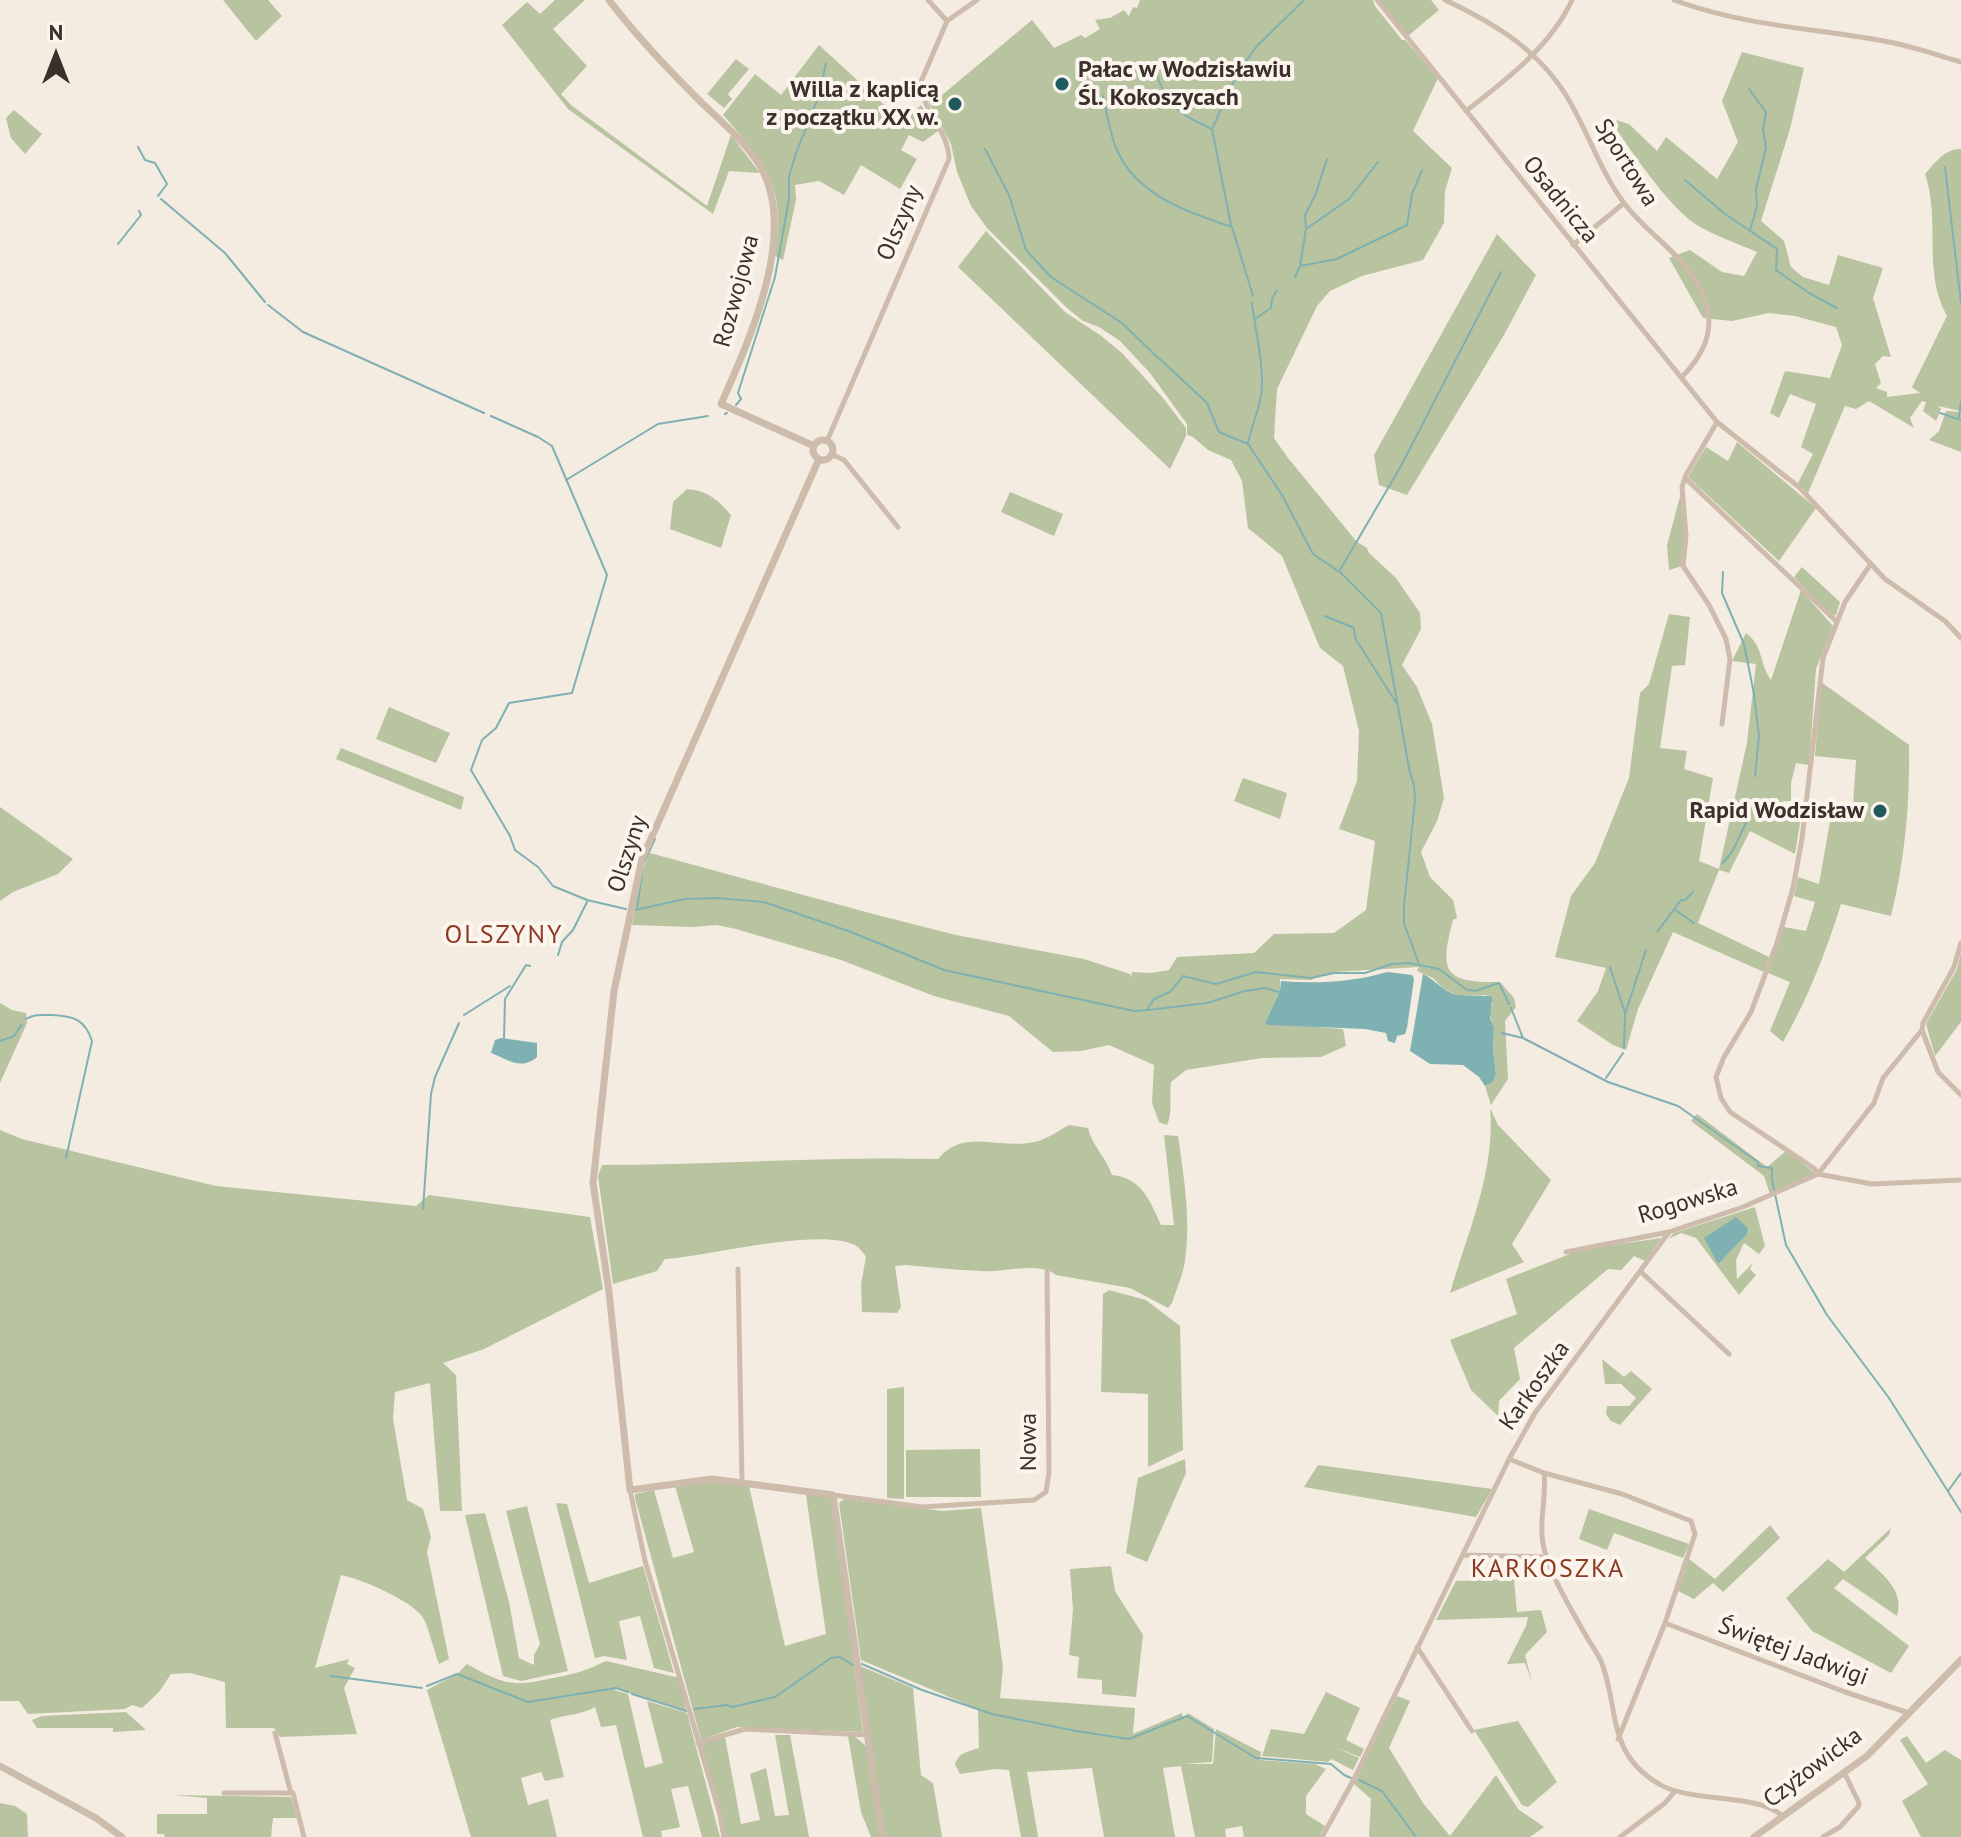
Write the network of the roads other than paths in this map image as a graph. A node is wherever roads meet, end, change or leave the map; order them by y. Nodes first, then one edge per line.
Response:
1 (609, 0) edge
2 (928, 0) edge
3 (977, 0) edge
4 (1377, 0) edge
5 (1445, 0) edge
6 (1572, 0) edge
7 (1674, 0) edge
8 (947, 21) junction
9 (1533, 54) junction
10 (1961, 62) edge
11 (1466, 111) junction
12 (1624, 203) junction
13 (1573, 245) junction
14 (1682, 377) junction
15 (1717, 422) junction
16 (827, 441) junction
17 (814, 446) junction
18 (831, 454) junction
19 (819, 459) junction
20 (1685, 478) junction
21 (898, 527) dead end
22 (1870, 565) junction
23 (1836, 620) junction
24 (1961, 638) edge
25 (1722, 724) dead end
26 (1961, 943) edge
27 (1922, 1030) junction
28 (1961, 1095) edge
29 (1818, 1174) junction
30 (1961, 1180) edge
31 (1669, 1232) junction
32 (1566, 1252) dead end
33 (738, 1269) dead end
34 (1640, 1271) junction
35 (1047, 1272) dead end
36 (1729, 1354) dead end
37 (1509, 1459) junction
38 (1544, 1473) junction
39 (742, 1481) junction
40 (630, 1490) junction
41 (833, 1495) junction
42 (1463, 1555) junction
43 (1547, 1557) junction
44 (1665, 1623) junction
45 (1417, 1646) junction
46 (1961, 1660) edge
47 (1909, 1713) junction
48 (1472, 1731) dead end
49 (275, 1733) dead end
50 (868, 1735) junction
51 (1618, 1739) junction
52 (698, 1743) junction
53 (0, 1766) edge
54 (1844, 1772) junction
55 (1675, 1791) junction
56 (224, 1793) dead end
57 (291, 1793) junction
58 (1782, 1816) junction
59 (122, 1837) edge
60 (304, 1837) edge
61 (724, 1837) edge
62 (882, 1837) edge
63 (1322, 1837) edge
64 (1620, 1837) edge
65 (1754, 1837) edge
66 (1823, 1837) edge

1 - 17 street, Rozwojowa
2 - 8 street
3 - 8 street
4 - 11 street, Osadnicza
5 - 9 street, Sportowa
6 - 9 street
7 - 10 street
8 - 16 street, Olszyny
9 - 11 street
9 - 12 street, Sportowa
11 - 13 street, Osadnicza
12 - 13 street
12 - 14 street, Sportowa
13 - 14 street, Osadnicza
14 - 15 street, Osadnicza
15 - 20 street
15 - 22 street, Osadnicza
16 - 17 street
16 - 18 street
17 - 19 street
18 - 19 street
18 - 21 street
19 - 40 street, Olszyny
20 - 23 street
20 - 25 street
22 - 23 street
22 - 24 street, Osadnicza
23 - 29 street
26 - 27 street, Rogowska
27 - 28 street
27 - 29 street, Rogowska
29 - 30 street
29 - 31 street, Rogowska
31 - 32 street, Rogowska
31 - 34 street, Karkoszka
33 - 39 street
34 - 36 street
34 - 37 street, Karkoszka
35 - 41 street, Nowa
37 - 38 street, Karkoszka
37 - 42 street
38 - 43 street
38 - 44 street
39 - 40 street, Nowa
39 - 41 street, Nowa
40 - 52 street
41 - 50 street
42 - 43 street
42 - 45 street
43 - 51 street
44 - 47 street, Świętej Jadwigi
44 - 51 street
45 - 48 street
45 - 63 street
46 - 47 street, Czyżowicka
47 - 54 street, Czyżowicka
49 - 57 street
50 - 52 street
50 - 62 street
51 - 55 street
52 - 61 street
53 - 59 street
54 - 58 street, Czyżowicka
54 - 66 street
55 - 58 street
55 - 64 street
56 - 57 street
57 - 60 street
58 - 65 street, Czyżowicka

